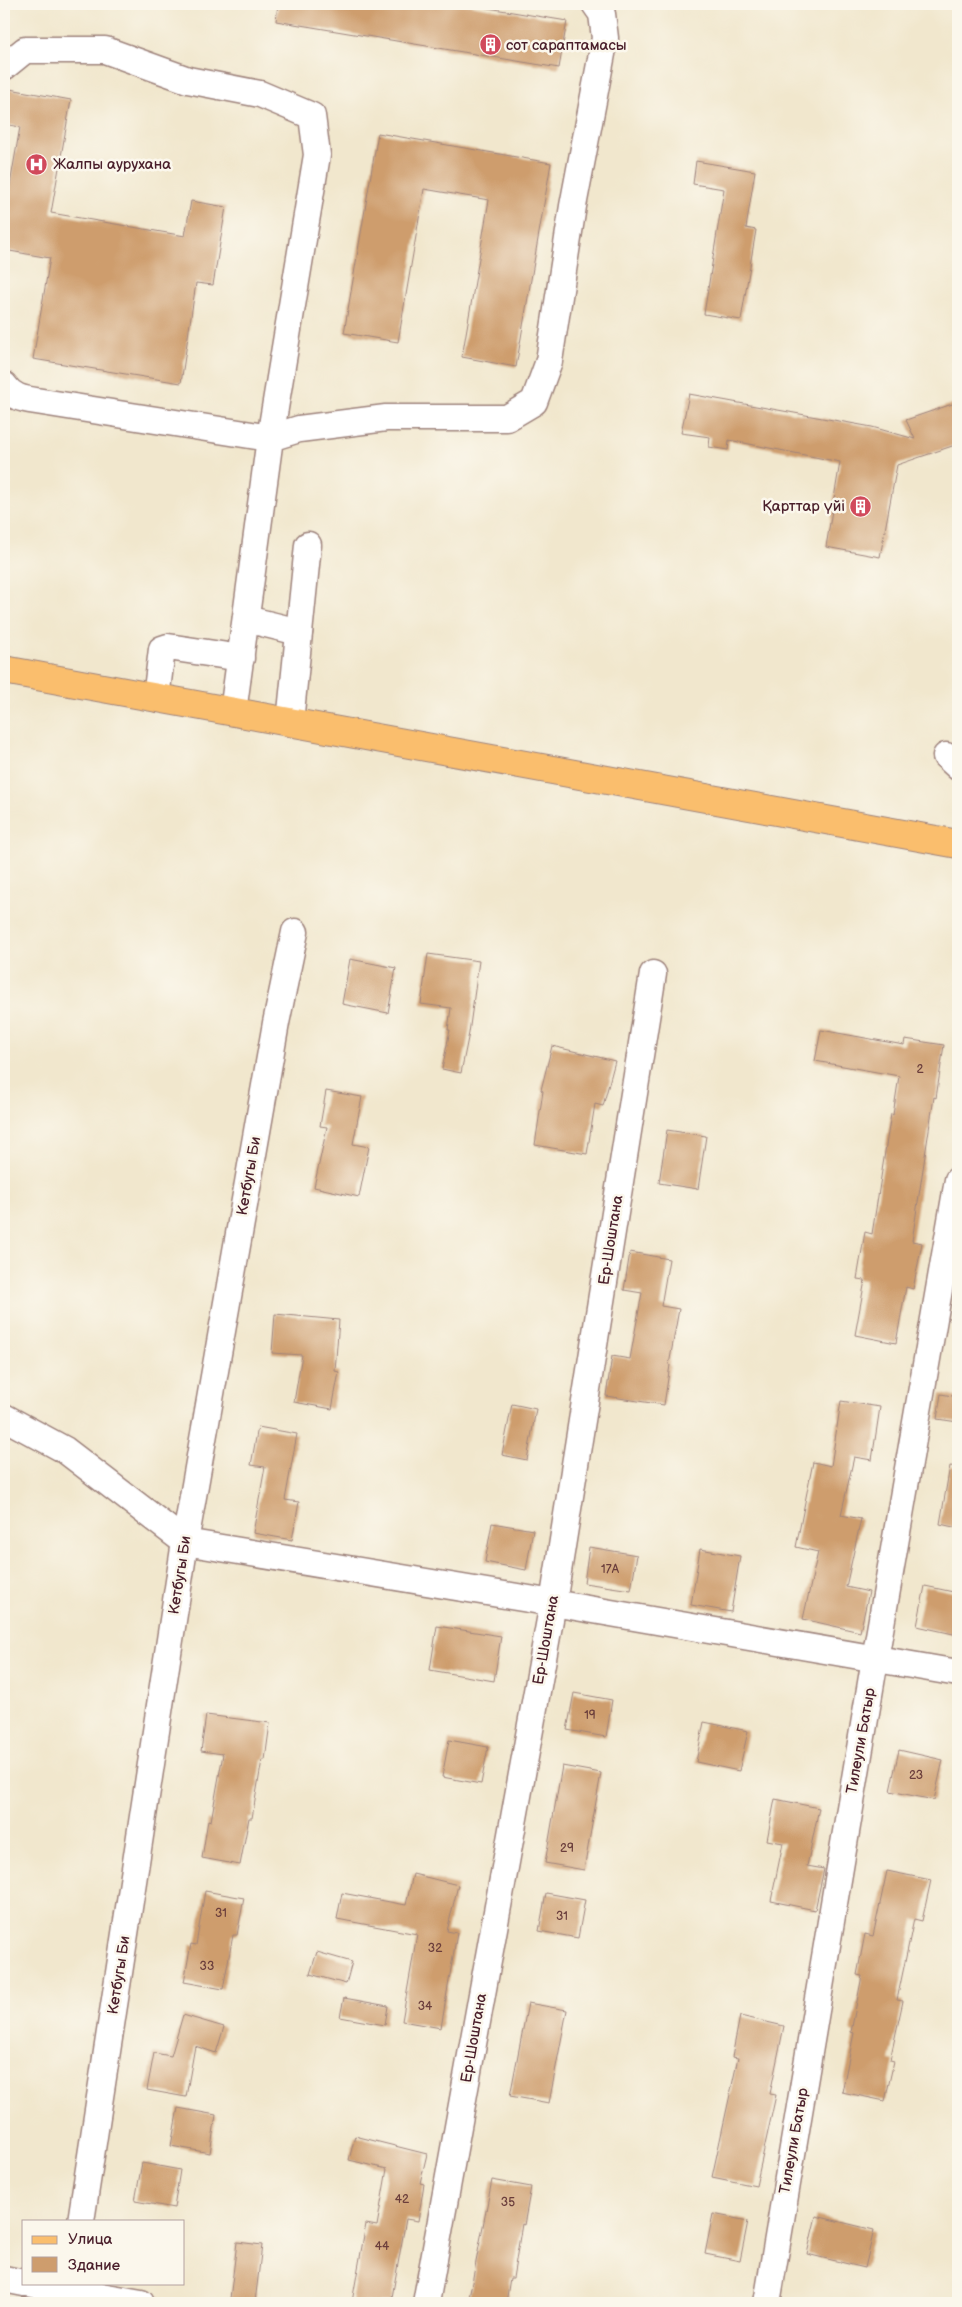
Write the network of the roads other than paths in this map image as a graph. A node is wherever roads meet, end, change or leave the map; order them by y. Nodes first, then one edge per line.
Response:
1 (595, 4) edge
2 (4, 67) edge
3 (4, 385) edge
4 (270, 438) junction
5 (308, 545) dead end
6 (246, 619) junction
7 (299, 632) junction
8 (241, 658) junction
9 (4, 670) edge
10 (156, 698) junction
11 (233, 712) junction
12 (290, 722) junction
13 (958, 844) edge
14 (295, 932) dead end
15 (653, 974) dead end
16 (958, 1180) edge
17 (4, 1417) edge
18 (185, 1542) junction
19 (553, 1602) junction
20 (875, 1659) junction
21 (958, 1673) edge
22 (81, 2220) edge
23 (4, 2279) edge
24 (22, 2283) edge
25 (33, 2284) edge
26 (70, 2292) edge
27 (141, 2303) edge
28 (426, 2303) edge
29 (767, 2303) edge

1 - 4 street
2 - 4 street
3 - 4 street
4 - 6 street
5 - 7 street
6 - 7 street
6 - 8 street
7 - 12 street
8 - 10 street
8 - 11 street
9 - 10 main road
10 - 11 main road
11 - 12 main road
12 - 13 main road
14 - 18 street, Кетбугы Би
15 - 19 street, Ер-Шоштана
16 - 20 street, Тилеули Батыр
17 - 18 street
18 - 19 street
18 - 22 street, Кетбугы Би
19 - 20 street
19 - 28 street, Ер-Шоштана
20 - 21 street
20 - 29 street, Тилеули Батыр
23 - 24 street
25 - 26 street
26 - 27 street

